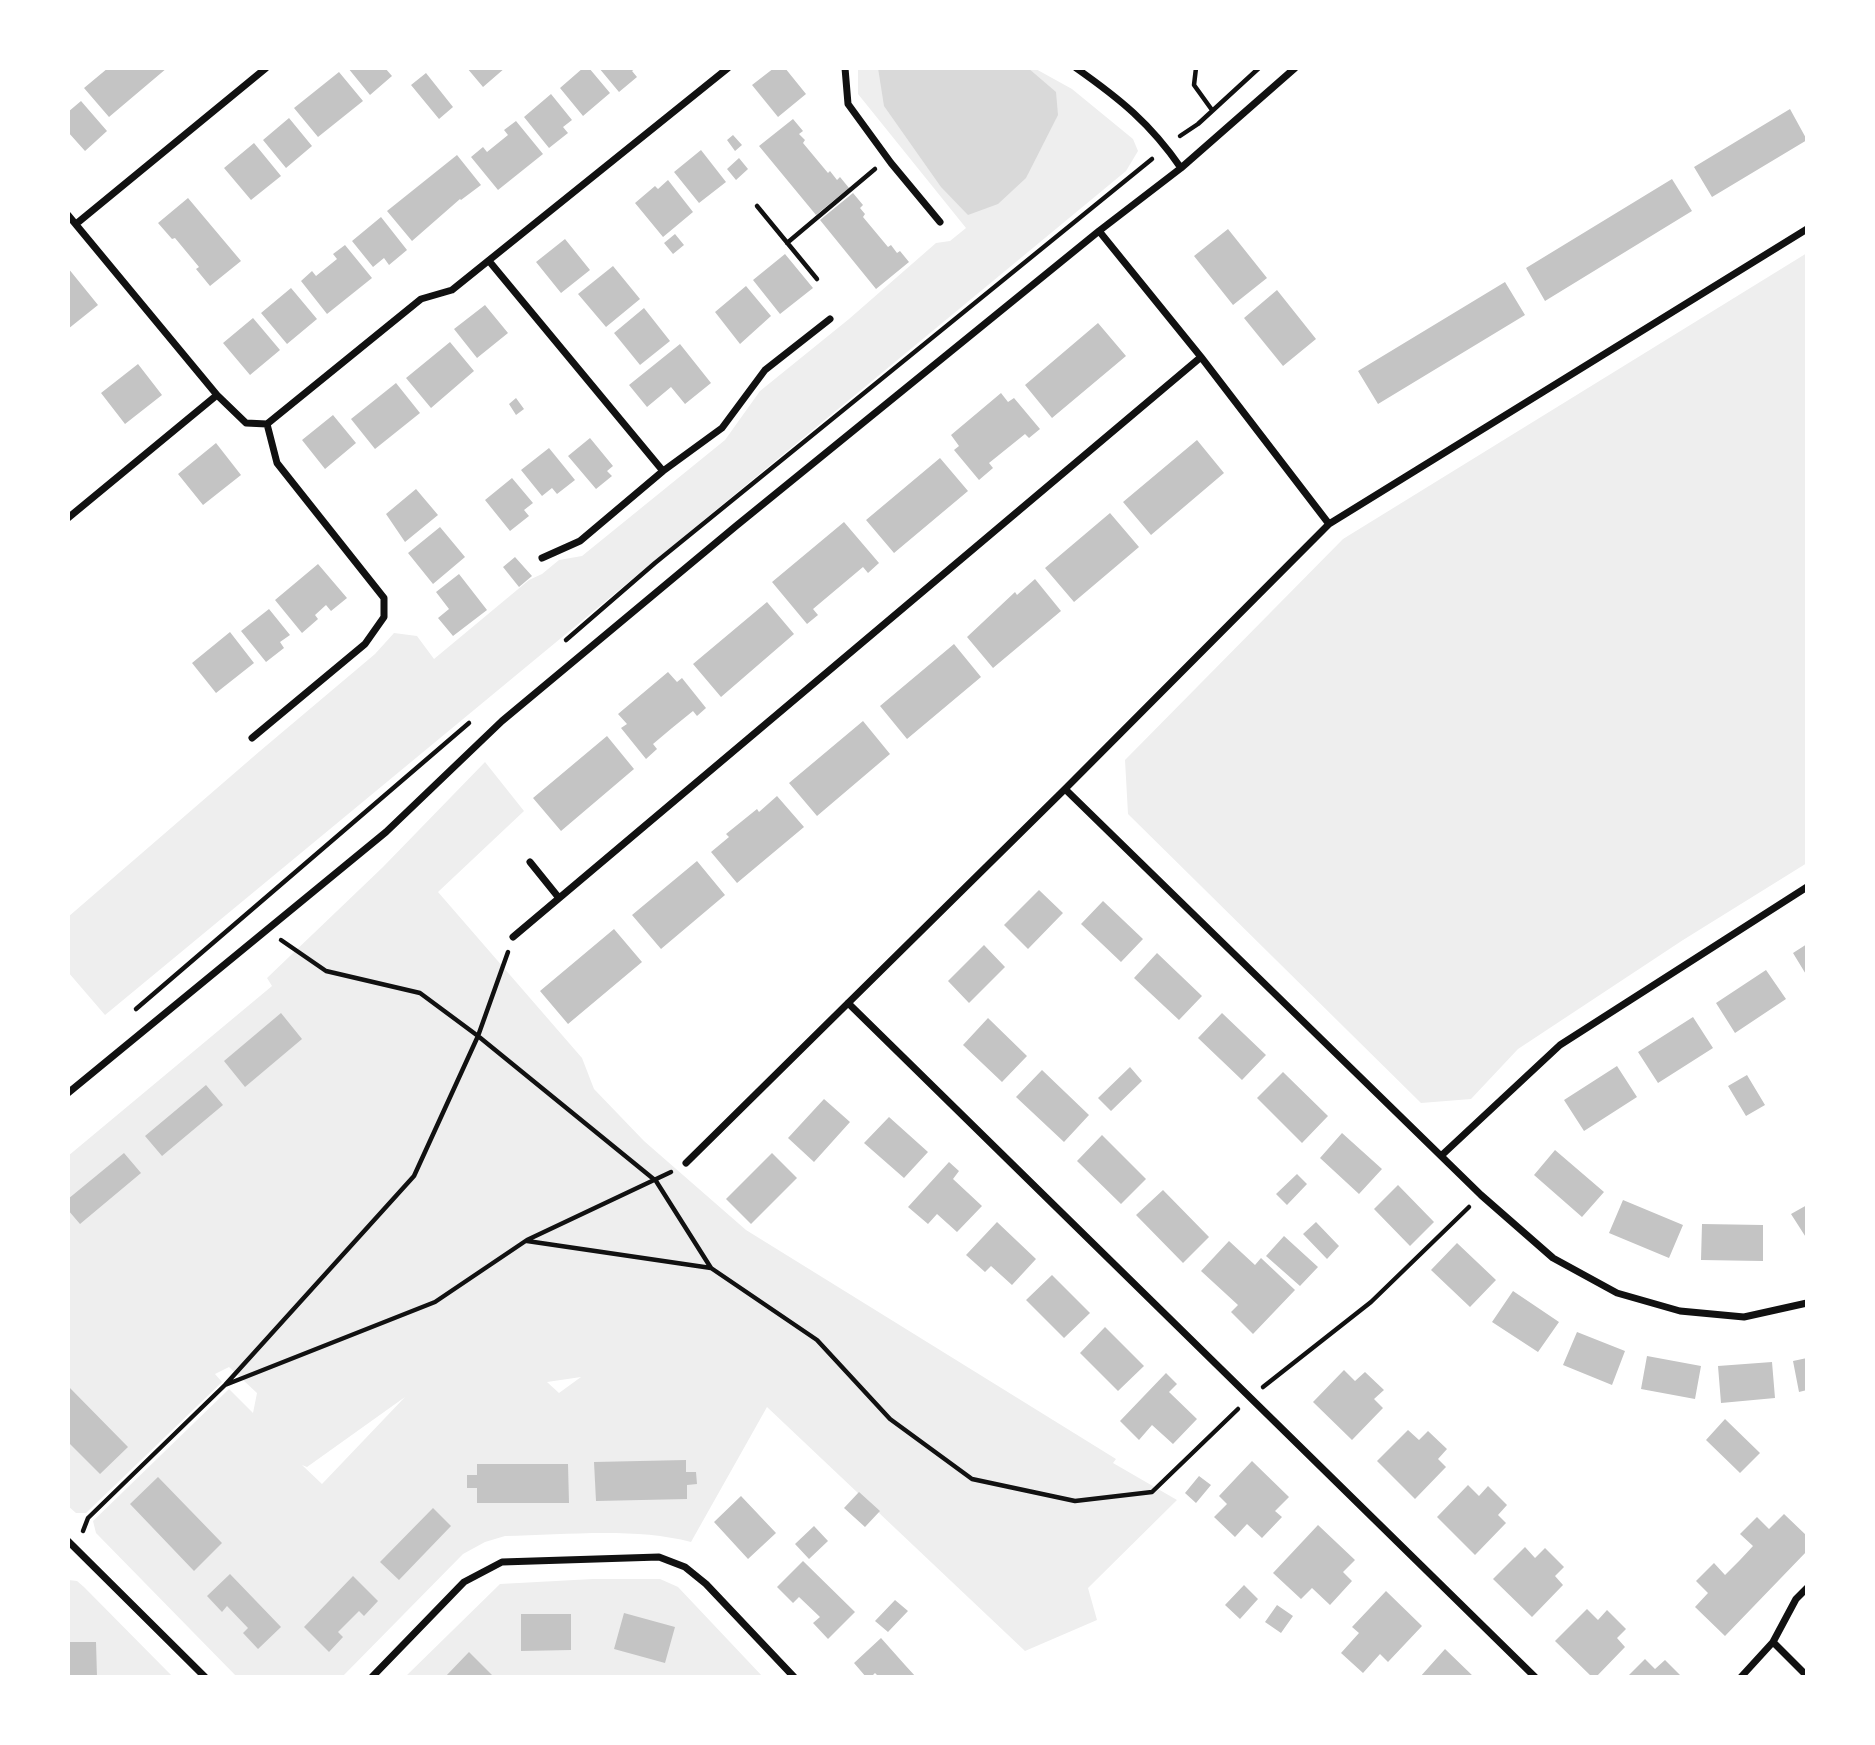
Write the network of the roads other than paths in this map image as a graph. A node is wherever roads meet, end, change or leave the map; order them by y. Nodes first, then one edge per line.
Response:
1 (266, 68) edge
2 (728, 68) edge
3 (845, 68) edge
4 (1076, 68) edge
5 (1295, 68) edge
6 (1181, 168) junction
7 (68, 215) edge
8 (940, 222) dead end
9 (76, 224) junction
10 (1807, 229) edge
11 (1099, 230) junction
12 (489, 261) junction
13 (830, 318) dead end
14 (1201, 357) junction
15 (217, 395) junction
16 (267, 424) junction
17 (663, 471) junction
18 (68, 518) edge
19 (1329, 524) junction
20 (542, 558) dead end
21 (252, 738) dead end
22 (1065, 789) junction
23 (530, 862) dead end
24 (1807, 887) edge
25 (559, 898) junction
26 (513, 937) road end
27 (848, 1003) junction
28 (68, 1093) edge
29 (1442, 1155) junction
30 (686, 1163) road end
31 (1807, 1303) edge
32 (68, 1541) edge
33 (75, 1548) junction
34 (68, 1554) edge
35 (1807, 1588) edge
36 (1773, 1642) junction
37 (1807, 1676) edge
38 (205, 1677) edge
39 (372, 1677) edge
40 (794, 1677) edge
41 (1535, 1677) edge
42 (1741, 1677) edge

1 - 9 street
2 - 12 street
3 - 8 street
4 - 6 street
5 - 6 street
6 - 11 street
7 - 9 street
9 - 15 street
10 - 19 street
11 - 14 street
11 - 28 street
12 - 16 street
12 - 17 street
13 - 17 street
14 - 19 street
14 - 25 street
15 - 16 street
15 - 18 street
16 - 21 street
17 - 20 street
19 - 22 street
22 - 27 street
22 - 29 street
23 - 25 street
24 - 29 street
25 - 26 street
27 - 30 street
27 - 41 street
29 - 31 street
32 - 33 street
33 - 34 street
33 - 38 street
35 - 36 street
36 - 37 street
36 - 42 street
39 - 40 street

